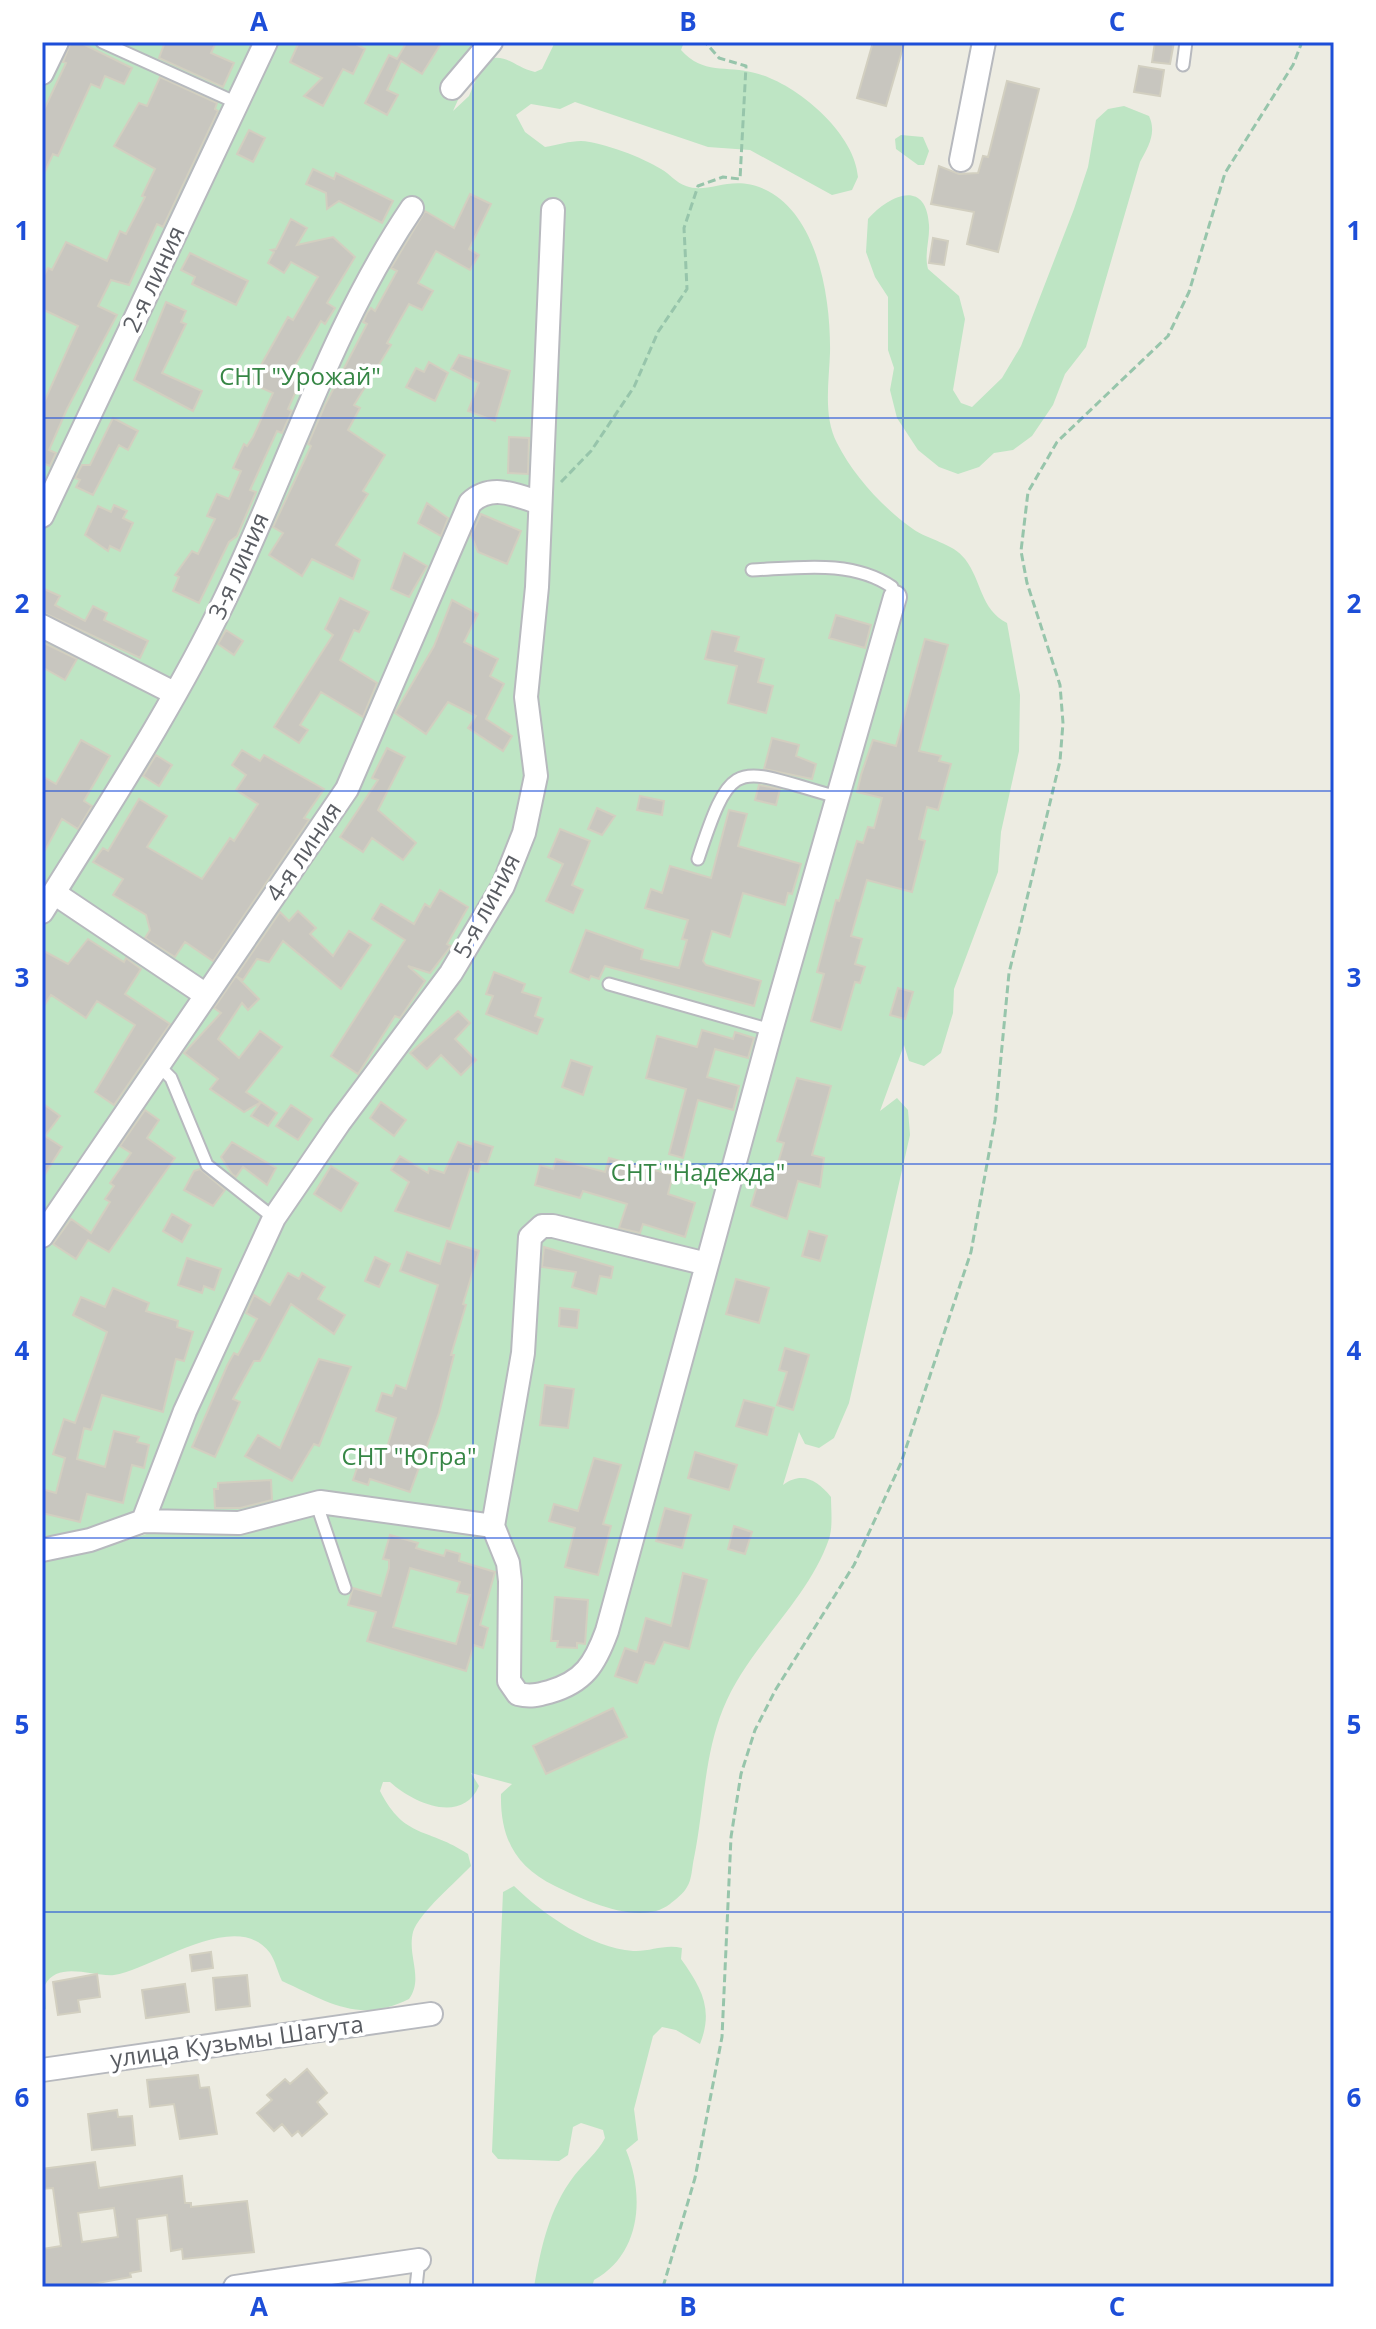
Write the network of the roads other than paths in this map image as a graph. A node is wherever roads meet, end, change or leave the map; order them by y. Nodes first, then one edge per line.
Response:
1 (57, 42) edge
2 (102, 42) edge
3 (266, 42) edge
4 (491, 42) edge
5 (984, 42) edge
6 (1186, 42) edge
7 (1183, 65) dead end
8 (42, 73) edge
9 (452, 88) dead end
10 (237, 103) junction
11 (961, 160) dead end
12 (412, 208) dead end
13 (553, 210) dead end
14 (540, 503) junction
15 (42, 516) edge
16 (752, 570) dead end
17 (895, 597) joint
18 (42, 626) edge
19 (174, 693) junction
20 (837, 797) junction
21 (698, 859) dead end
22 (48, 902) edge
23 (609, 984) dead end
24 (206, 995) junction
25 (771, 1030) junction
26 (159, 1066) junction
27 (274, 1218) junction
28 (42, 1236) edge
29 (707, 1264) junction
30 (316, 1502) junction
31 (143, 1521) junction
32 (493, 1526) junction
33 (42, 1550) edge
34 (345, 1588) dead end
35 (431, 2014) dead end
36 (42, 2070) edge
37 (419, 2260) joint
38 (235, 2287) edge
39 (416, 2287) edge

1 - 8 street
2 - 10 lane
3 - 10 street, 2-я линия
4 - 9 street
5 - 11 street
6 - 7 lane
10 - 15 street, 2-я линия
12 - 19 street, 3-я линия
13 - 14 street, 5-я линия
14 - 24 street, 4-я линия
14 - 27 street, 5-я линия
16 - 17 lane
17 - 20 street
18 - 19 street
19 - 22 street, 3-я линия
20 - 21 lane
20 - 25 street
22 - 24 street
23 - 25 lane
24 - 26 street, 4-я линия
25 - 29 street
26 - 27 lane
26 - 28 street, 4-я линия
27 - 31 street, 5-я линия
29 - 32 street
29 - 32 street
30 - 31 street
30 - 32 street
30 - 34 lane
31 - 33 street
35 - 36 street, улица Кузьмы Шагута
37 - 38 street
37 - 39 lane

